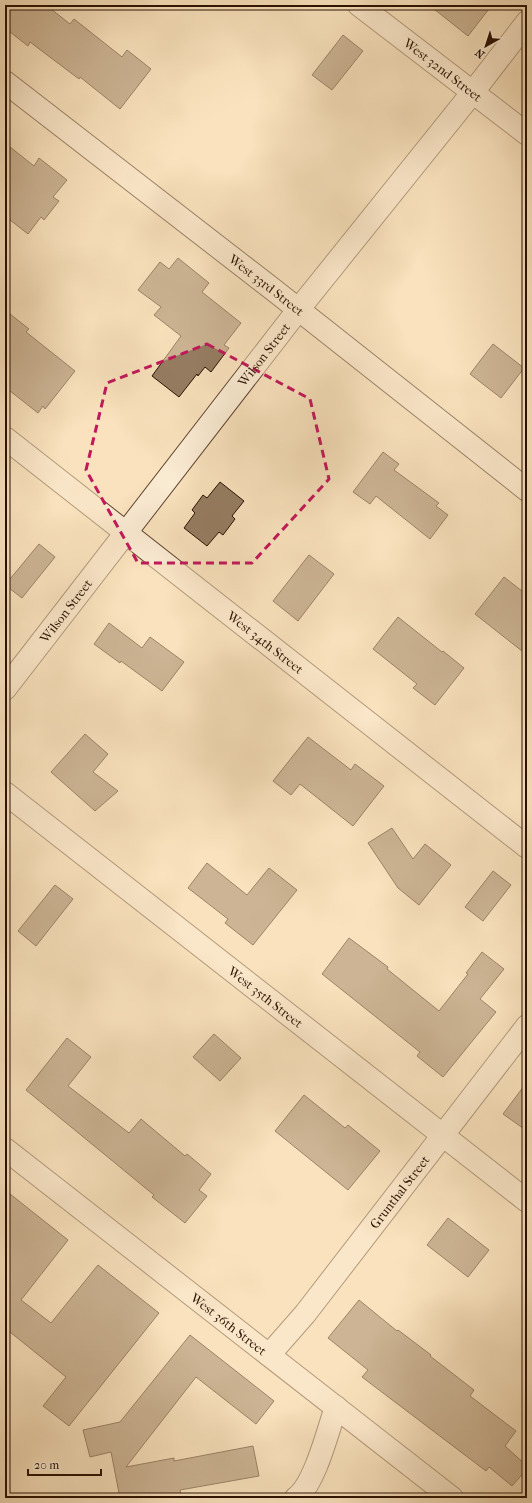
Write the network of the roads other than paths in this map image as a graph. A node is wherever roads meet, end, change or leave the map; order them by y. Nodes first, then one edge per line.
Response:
1 (359, 5) edge
2 (527, 22) edge
3 (5, 82) edge
4 (473, 92) junction
5 (527, 134) edge
6 (298, 310) junction
7 (5, 438) edge
8 (527, 490) edge
9 (127, 533) junction
10 (5, 690) edge
11 (5, 793) edge
12 (527, 847) edge
13 (527, 1026) edge
14 (442, 1135) junction
15 (5, 1148) edge
16 (527, 1201) edge
17 (269, 1355) junction
18 (336, 1407) junction
19 (296, 1498) edge
20 (452, 1498) edge

1 - 4 street, West 32nd Street
2 - 4 street, Wilson Street
3 - 6 street, West 33rd Street
4 - 5 street, West 32nd Street
4 - 6 street, Wilson Street
6 - 8 street, West 33rd Street
6 - 9 street, Wilson Street
7 - 9 street, West 34th Street
9 - 10 street, Wilson Street
9 - 12 street, West 34th Street
11 - 14 street, West 35th Street
13 - 14 street, Grunthal Street
14 - 16 street, West 35th Street
14 - 17 street, Grunthal Street
15 - 17 street, West 36th Street
17 - 18 street, West 36th Street
18 - 19 street
18 - 20 street, West 36th Street

